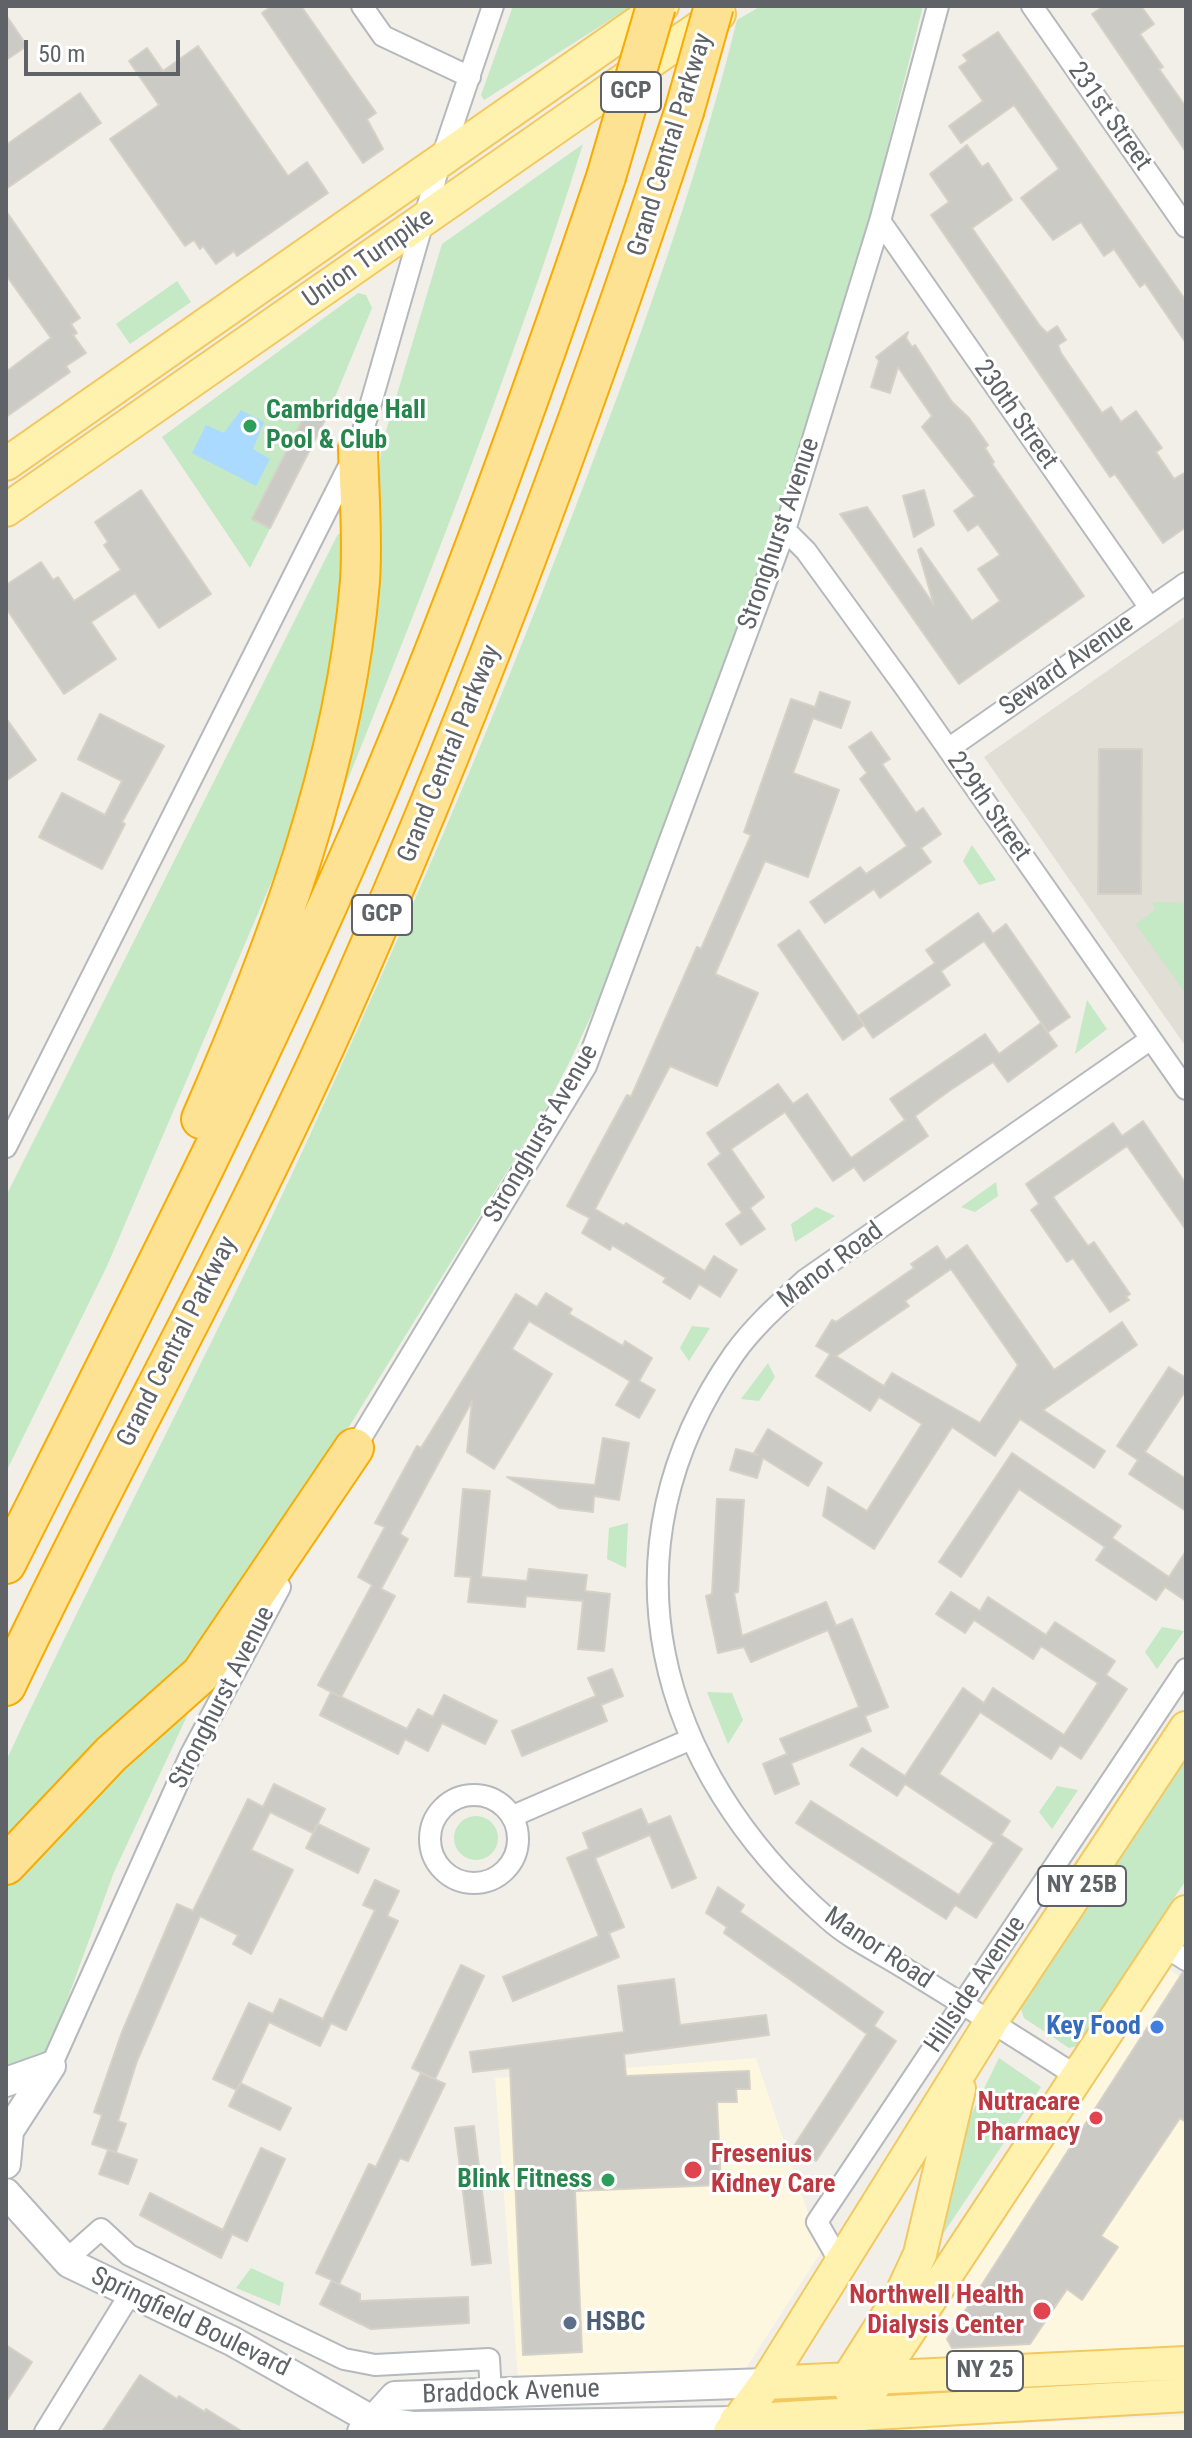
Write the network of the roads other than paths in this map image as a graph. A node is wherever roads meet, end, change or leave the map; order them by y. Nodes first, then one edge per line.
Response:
1 (362, 6) edge
2 (493, 6) edge
3 (659, 6) edge
4 (714, 6) edge
5 (731, 6) edge
6 (938, 6) edge
7 (1032, 6) edge
8 (470, 77) junction
9 (440, 163) junction
10 (880, 221) junction
11 (422, 223) junction
12 (1186, 227) edge
13 (358, 448) junction
14 (6, 464) edge
15 (6, 510) edge
16 (785, 530) junction
17 (1186, 583) edge
18 (1150, 608) junction
19 (948, 749) junction
20 (1151, 1039) junction
21 (1186, 1089) edge
22 (6, 1147) edge
23 (354, 1448) junction
24 (6, 1563) edge
25 (1186, 1669) edge
26 (6, 1686) edge
27 (1186, 1728) edge
28 (689, 1740) junction
29 (513, 1816) junction
30 (6, 1865) edge
31 (1186, 1912) edge
32 (1175, 1953) edge
33 (962, 2004) junction
34 (991, 2022) junction
35 (965, 2064) junction
36 (51, 2066) junction
37 (1078, 2077) junction
38 (6, 2082) edge
39 (6, 2164) edge
40 (6, 2193) edge
41 (66, 2260) junction
42 (840, 2262) junction
43 (130, 2294) junction
44 (1186, 2363) edge
45 (864, 2376) junction
46 (766, 2383) junction
47 (491, 2394) junction
48 (1186, 2395) edge
49 (851, 2424) edge
50 (750, 2426) edge
51 (376, 2428) edge
52 (539, 2428) edge
53 (45, 2432) edge

1 - 8 street
2 - 8 street
3 - 9 main road, Union Turnpike
3 - 24 highway, Grand Central Parkway / GCP, bridge
4 - 26 highway, Grand Central Parkway / GCP, bridge
5 - 11 main road, Union Turnpike
6 - 10 street, Stronghurst Avenue
7 - 12 street, 231st Street
8 - 9 street
9 - 11 street
9 - 14 main road, Union Turnpike
10 - 16 street, Stronghurst Avenue
10 - 18 street, 230th Street
11 - 13 street
11 - 15 main road, Union Turnpike
13 - 22 street
13 - 24 highway
16 - 19 street, 229th Street
16 - 23 street, Stronghurst Avenue
17 - 18 street, Seward Avenue
18 - 19 street, Seward Avenue
19 - 20 street, 229th Street
20 - 21 street, 229th Street
20 - 28 street, Manor Road
23 - 30 highway
23 - 36 street, Stronghurst Avenue
25 - 33 street, Hillside Avenue
27 - 34 main road, Hillside Avenue / NY 25B
28 - 29 street
28 - 33 street, Manor Road
29 - 29 street
31 - 32 main road
32 - 37 main road
33 - 34 street, Manor Road
33 - 42 street, Hillside Avenue
34 - 35 main road, Hillside Avenue / NY 25B
34 - 37 street, Manor Road
35 - 42 main road, Hillside Avenue / NY 25B
35 - 45 main road
36 - 38 street
36 - 39 street
37 - 45 main road
40 - 41 street, Springfield Boulevard
41 - 43 street, Springfield Boulevard
41 - 47 street, Springfield Boulevard
42 - 46 main road, Hillside Avenue / NY 25B
43 - 51 street, Springfield Boulevard
43 - 53 street
44 - 45 main road, Braddock Avenue / NY 25
45 - 46 main road, Braddock Avenue / NY 25
45 - 49 main road
46 - 47 street, Braddock Avenue
46 - 50 main road, Hillside Avenue
47 - 51 street, Braddock Avenue
48 - 49 main road, Braddock Avenue / NY 25
49 - 50 main road, Braddock Avenue
50 - 52 street, Braddock Avenue
51 - 52 street, Braddock Avenue

